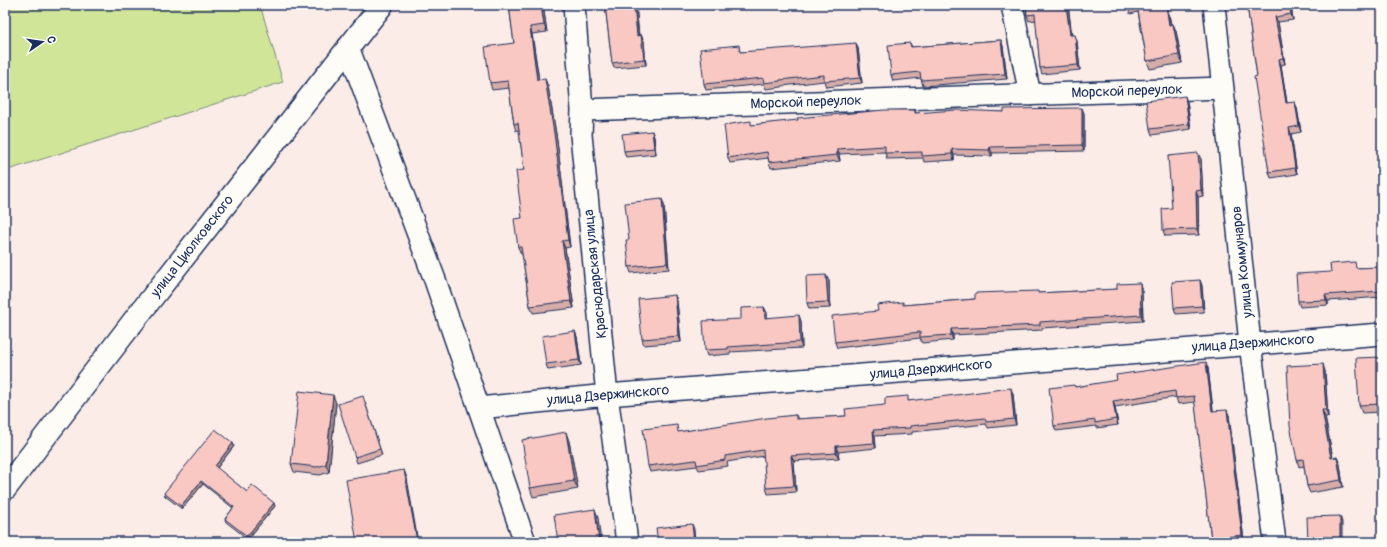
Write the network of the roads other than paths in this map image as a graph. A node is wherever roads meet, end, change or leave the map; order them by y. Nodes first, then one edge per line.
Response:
1 (382, 5) edge
2 (574, 5) edge
3 (1012, 5) edge
4 (1214, 5) edge
5 (348, 47) junction
6 (1224, 88) junction
7 (1030, 95) junction
8 (582, 110) junction
9 (1382, 334) edge
10 (1250, 343) junction
11 (607, 394) junction
12 (479, 408) junction
13 (5, 489) edge
14 (525, 542) edge
15 (626, 542) edge
16 (1275, 542) edge

1 - 5 main road, улица Циолковского
2 - 8 street, Краснодарская улица
3 - 7 street
4 - 6 street, улица Коммунаров
5 - 12 street
5 - 13 main road, улица Циолковского
6 - 7 street, Морской переулок
6 - 10 street, улица Коммунаров
7 - 8 street, Морской переулок
8 - 11 street, Краснодарская улица
9 - 10 street, улица Дзержинского
10 - 11 street, улица Дзержинского
10 - 16 street, улица Коммунаров
11 - 12 street, улица Дзержинского
11 - 15 street, Краснодарская улица
12 - 14 street

